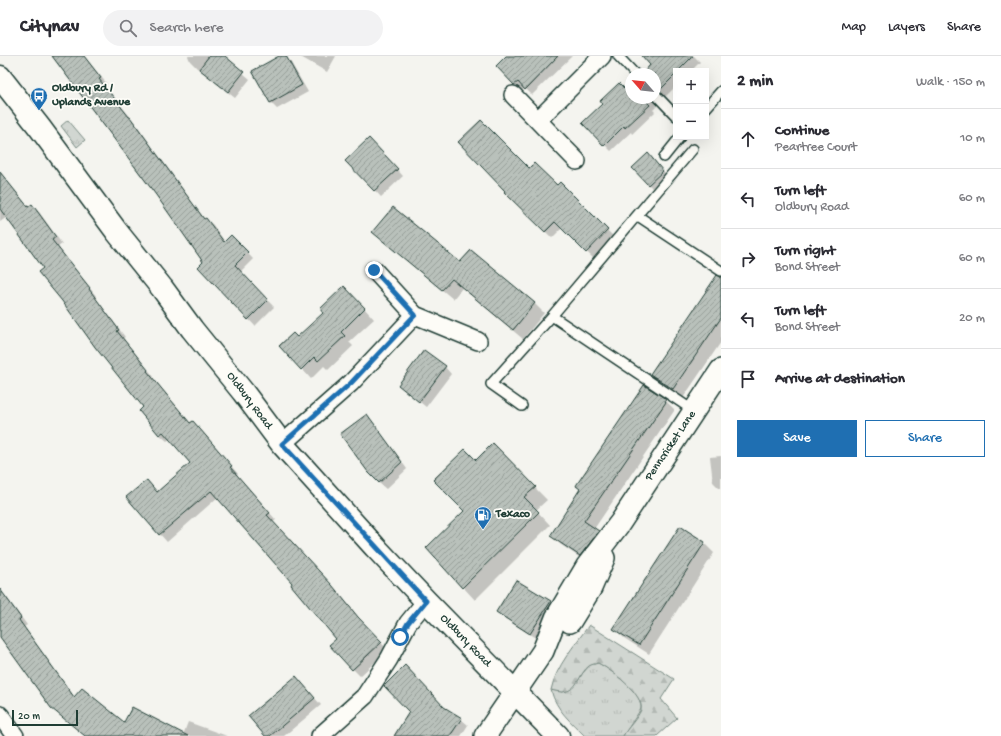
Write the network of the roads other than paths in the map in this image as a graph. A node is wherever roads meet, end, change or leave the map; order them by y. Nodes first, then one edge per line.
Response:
1 (602, 56) edge
2 (618, 56) edge
3 (629, 68) edge
4 (0, 77) edge
5 (721, 91) edge
6 (513, 95) dead end
7 (661, 100) edge
8 (709, 105) edge
9 (673, 113) edge
10 (538, 120) junction
11 (678, 140) edge
12 (693, 149) dead end
13 (664, 157) dead end
14 (576, 161) dead end
15 (638, 216) junction
16 (374, 270) dead end
17 (721, 271) edge
18 (415, 315) junction
19 (552, 316) junction
20 (478, 341) dead end
21 (721, 370) edge
22 (522, 406) dead end
23 (694, 411) junction
24 (282, 444) junction
25 (426, 601) junction
26 (515, 693) junction
27 (0, 715) edge
28 (15, 736) edge
29 (320, 736) edge
30 (485, 736) edge
31 (558, 736) edge

1 - 10 street
2 - 3 lane
4 - 24 main road, Oldbury Road
5 - 8 lane
6 - 10 street
7 - 9 lane
10 - 14 street
11 - 13 lane
12 - 15 lane
15 - 17 lane
15 - 19 lane
16 - 18 street
18 - 20 street
18 - 24 street
19 - 22 lane
19 - 23 lane
21 - 23 street, Penncricket Lane
23 - 26 street, Penncricket Lane
24 - 25 main road, Oldbury Road
25 - 26 main road, Oldbury Road
25 - 29 street
26 - 30 street, Penncricket Lane
26 - 31 main road, Oldbury Road
27 - 28 street

